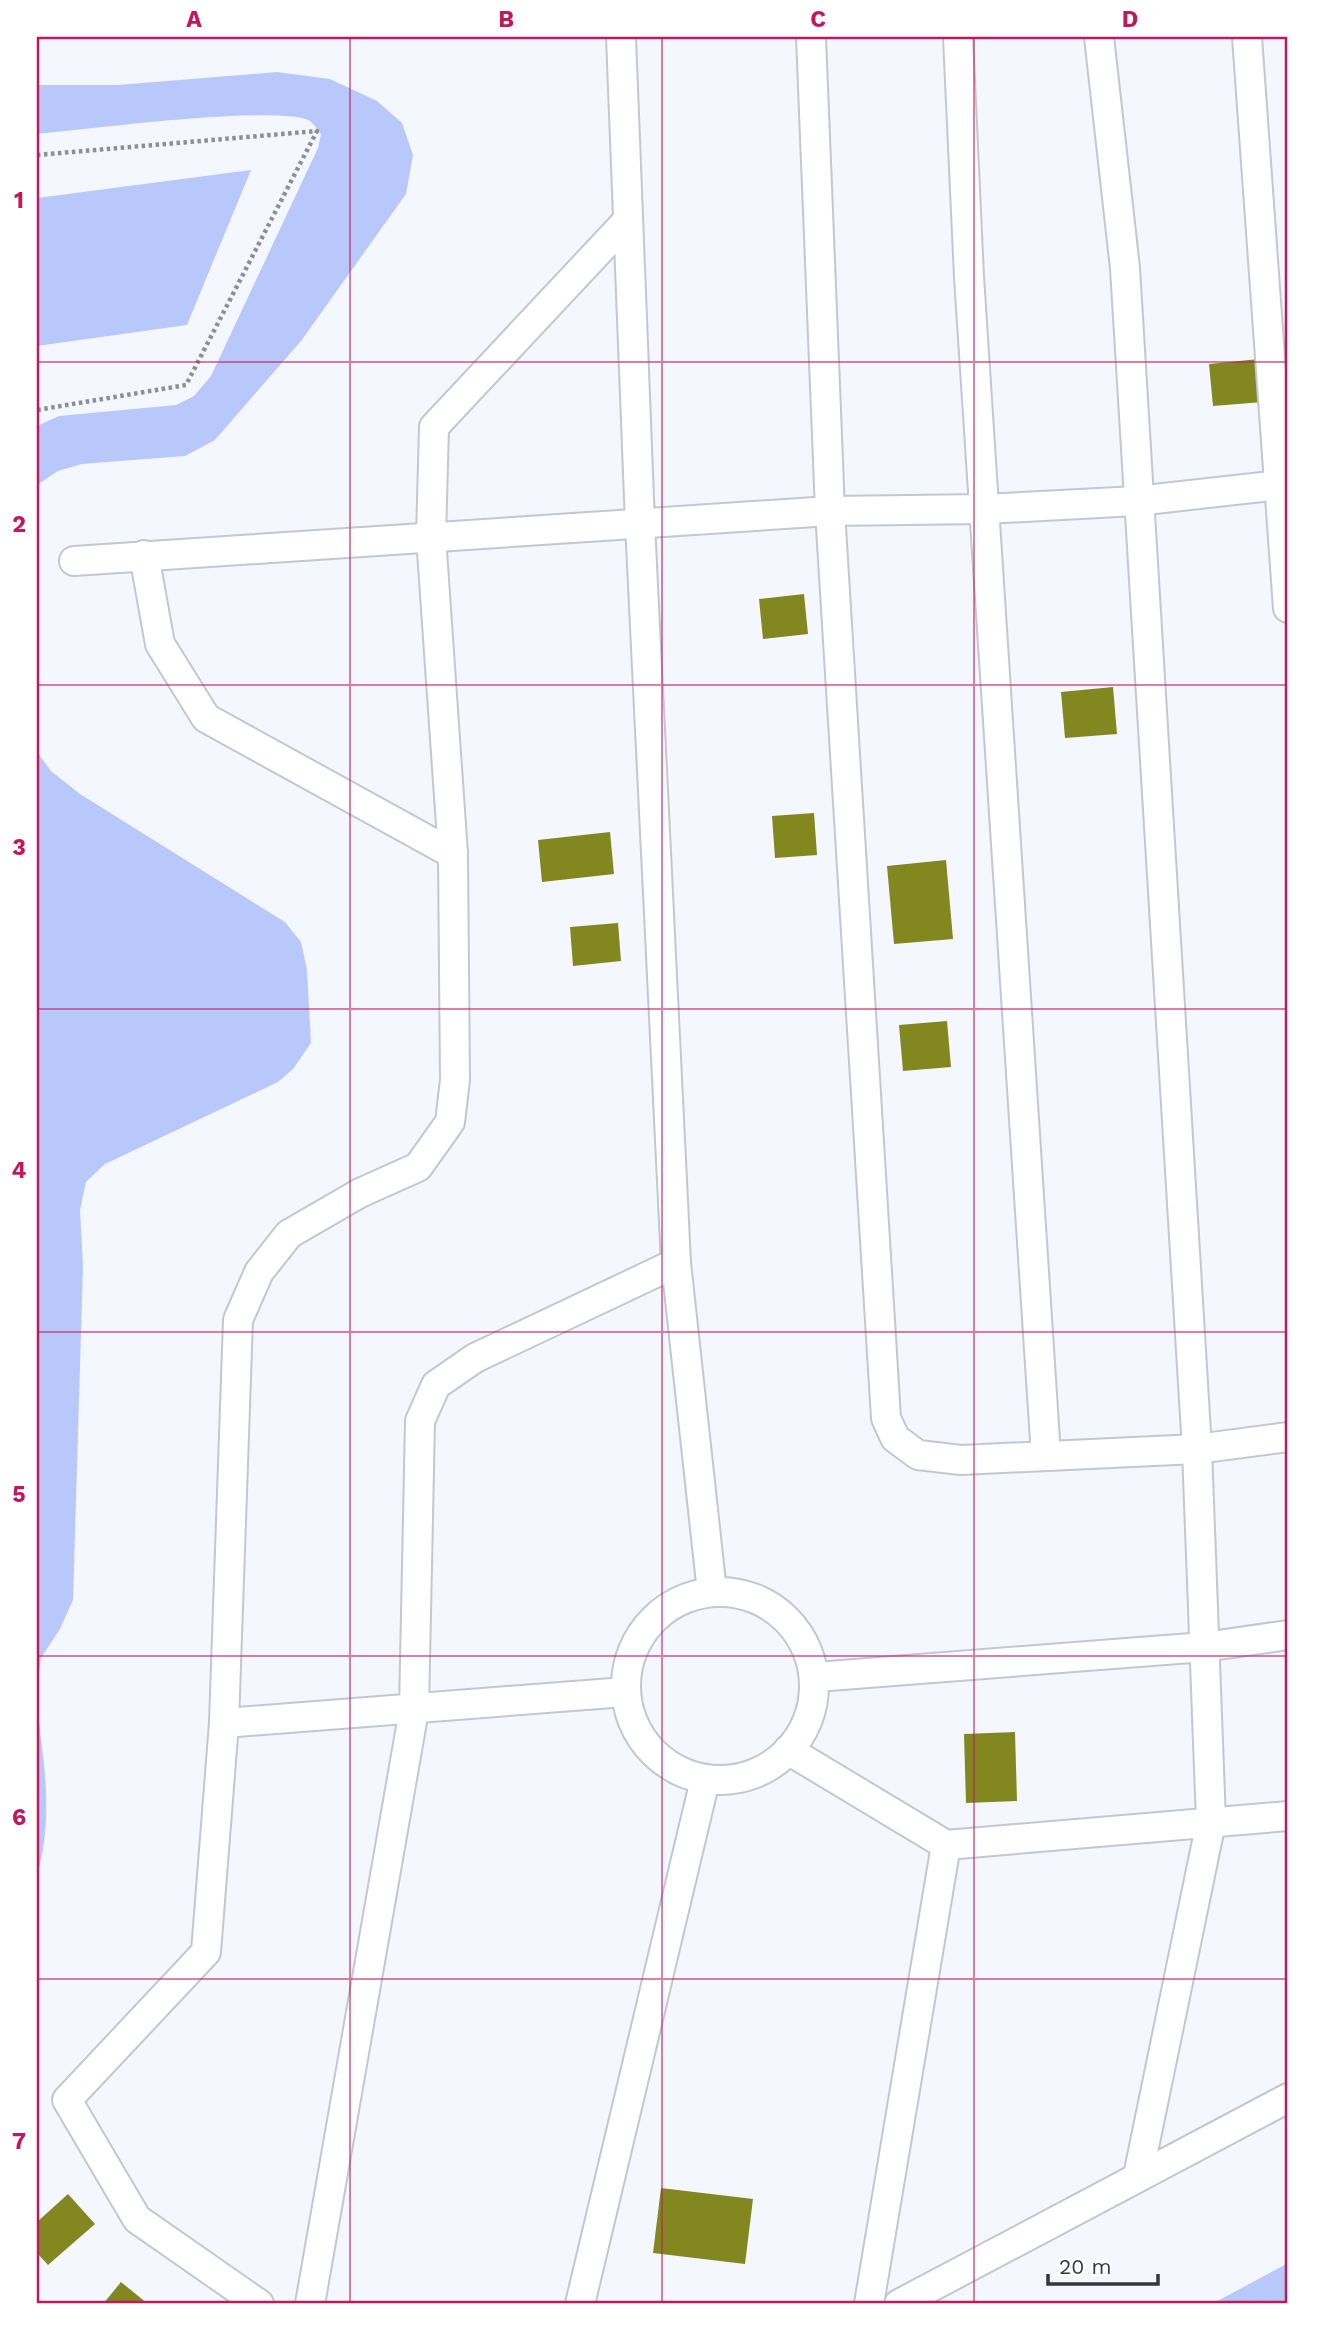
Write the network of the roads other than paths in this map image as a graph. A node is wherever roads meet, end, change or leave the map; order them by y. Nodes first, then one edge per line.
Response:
1 (621, 37) edge
2 (811, 37) edge
3 (958, 37) edge
4 (1099, 37) edge
5 (1247, 37) edge
6 (627, 221) junction
7 (1284, 484) edge
8 (1137, 501) junction
9 (985, 509) junction
10 (830, 511) junction
11 (640, 524) junction
12 (430, 537) junction
13 (144, 555) junction
14 (74, 561) dead end
15 (1288, 608) edge
16 (453, 854) junction
17 (676, 1263) junction
18 (1288, 1437) edge
19 (1197, 1449) junction
20 (1046, 1456) junction
21 (712, 1592) junction
22 (1288, 1635) edge
23 (1205, 1647) junction
24 (816, 1677) junction
25 (625, 1692) junction
26 (414, 1710) junction
27 (224, 1723) junction
28 (788, 1750) junction
29 (705, 1780) junction
30 (1288, 1816) edge
31 (1211, 1822) junction
32 (946, 1846) junction
33 (1288, 2098) edge
34 (1138, 2176) junction
35 (259, 2304) edge
36 (310, 2304) edge
37 (580, 2304) edge
38 (869, 2304) edge
39 (899, 2304) edge

1 - 6 street
2 - 10 street
3 - 9 street
4 - 8 street
5 - 7 street
6 - 11 street
6 - 12 street
7 - 8 street
7 - 15 street
8 - 9 street
8 - 19 street
9 - 10 street
9 - 20 street
10 - 11 street
10 - 20 street
11 - 12 street
11 - 17 street
12 - 13 street
12 - 16 street
13 - 14 street
13 - 16 street
16 - 27 street
17 - 21 street
17 - 26 street
18 - 19 street
19 - 20 street
19 - 23 street
21 - 24 street
21 - 25 street
22 - 23 street
23 - 24 street
23 - 31 street
24 - 28 street
25 - 26 street
25 - 29 street
26 - 27 street
26 - 36 street
27 - 35 street
28 - 29 street
28 - 32 street
29 - 37 street
30 - 31 street
31 - 32 street
31 - 34 street
32 - 38 street
33 - 34 street
34 - 39 street

